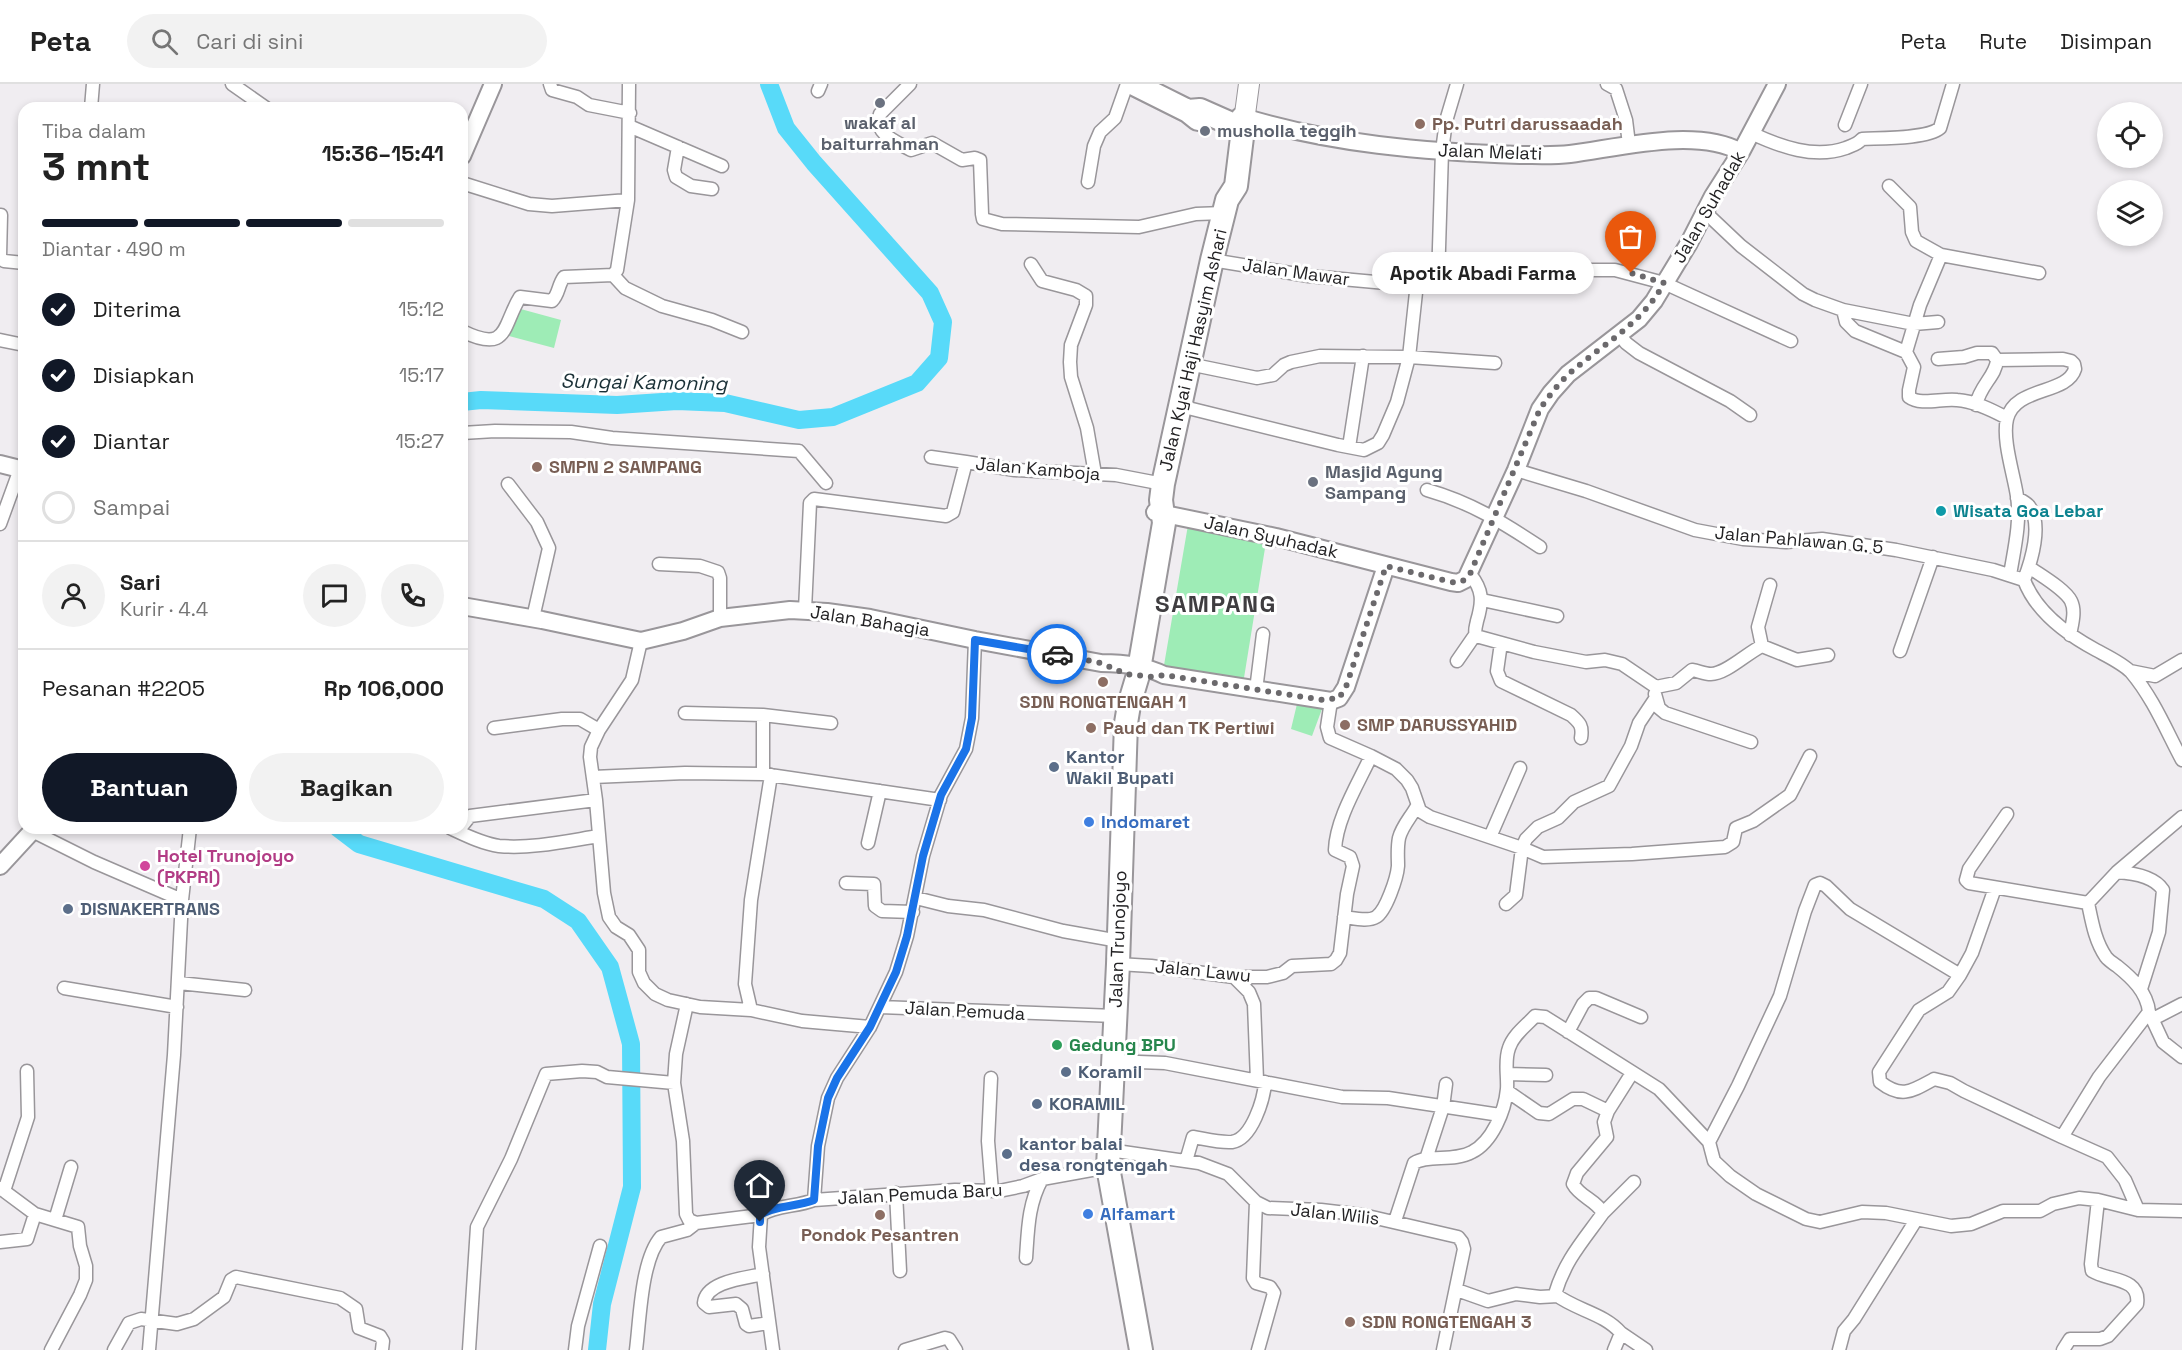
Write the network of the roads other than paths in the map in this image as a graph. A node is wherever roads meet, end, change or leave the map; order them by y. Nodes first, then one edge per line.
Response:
1 (93, 84) edge
2 (232, 84) edge
3 (493, 84) edge
4 (550, 84) edge
5 (629, 84) edge
6 (910, 84) edge
7 (1127, 84) edge
8 (1134, 84) edge
9 (1249, 84) edge
10 (1457, 84) edge
11 (1775, 84) edge
12 (1862, 84) edge
13 (1953, 84) edge
14 (1614, 86) edge
15 (92, 102) edge
16 (258, 102) edge
17 (630, 112) junction
18 (1238, 124) junction
19 (1845, 125) dead end
20 (629, 126) junction
21 (1751, 133) junction
22 (468, 142) edge
23 (1629, 144) junction
24 (678, 147) junction
25 (1442, 151) junction
26 (1741, 152) junction
27 (722, 166) dead end
28 (1088, 182) dead end
29 (468, 185) edge
30 (1889, 186) dead end
31 (712, 189) dead end
32 (628, 200) junction
33 (1225, 207) junction
34 (1705, 212) junction
35 (1, 215) edge
36 (1941, 255) junction
37 (1212, 260) junction
38 (18, 262) edge
39 (1031, 264) dead end
40 (2038, 273) dead end
41 (613, 275) junction
42 (1438, 280) junction
43 (1417, 283) junction
44 (1664, 283) junction
45 (1843, 310) junction
46 (1938, 322) dead end
47 (1914, 324) junction
48 (742, 332) dead end
49 (468, 334) edge
50 (1619, 334) junction
51 (0, 340) edge
52 (1791, 340) dead end
53 (18, 344) edge
54 (1906, 352) junction
55 (1363, 356) junction
56 (1408, 357) junction
57 (1938, 359) dead end
58 (1997, 360) junction
59 (1495, 363) dead end
60 (1189, 364) junction
61 (1976, 405) junction
62 (1180, 406) junction
63 (1750, 415) dead end
64 (2007, 418) junction
65 (468, 433) edge
66 (1349, 447) junction
67 (931, 457) dead end
68 (966, 462) junction
69 (0, 464) edge
70 (18, 468) edge
71 (1516, 470) junction
72 (1095, 474) junction
73 (18, 479) edge
74 (826, 483) dead end
75 (507, 484) dead end
76 (1427, 490) dead end
77 (2017, 498) junction
78 (1161, 502) junction
79 (1493, 516) junction
80 (0, 524) edge
81 (1540, 547) dead end
82 (1933, 557) junction
83 (659, 564) dead end
84 (1386, 566) junction
85 (2029, 567) junction
86 (1470, 574) junction
87 (2017, 578) junction
88 (1770, 585) dead end
89 (1482, 600) junction
90 (468, 607) edge
91 (805, 610) junction
92 (1557, 616) dead end
93 (533, 618) junction
94 (720, 618) junction
95 (1263, 634) dead end
96 (1475, 634) junction
97 (2070, 635) junction
98 (975, 640) junction
99 (640, 641) junction
100 (1501, 643) junction
101 (1762, 646) junction
102 (1900, 651) dead end
103 (1827, 655) dead end
104 (2182, 660) edge
105 (1457, 661) dead end
106 (1133, 670) junction
107 (2130, 671) junction
108 (1256, 690) junction
109 (1655, 693) junction
110 (1331, 701) junction
111 (685, 713) dead end
112 (763, 715) junction
113 (831, 723) dead end
114 (494, 728) dead end
115 (598, 730) junction
116 (1581, 738) dead end
117 (1751, 742) dead end
118 (1371, 756) junction
119 (1810, 756) dead end
120 (2182, 760) edge
121 (1520, 768) dead end
122 (767, 774) junction
123 (593, 777) junction
124 (880, 791) junction
125 (941, 797) junction
126 (596, 800) junction
127 (1417, 806) junction
128 (2007, 814) dead end
129 (2182, 817) edge
130 (468, 818) edge
131 (468, 833) edge
132 (29, 834) edge
133 (42, 834) edge
134 (189, 834) edge
135 (599, 836) junction
136 (1490, 837) junction
137 (868, 843) dead end
138 (1522, 848) junction
139 (0, 866) edge
140 (2117, 872) junction
141 (846, 883) dead end
142 (1995, 888) junction
143 (916, 898) junction
144 (182, 900) junction
145 (2088, 903) junction
146 (1506, 904) dead end
147 (913, 912) junction
148 (1344, 917) junction
149 (1119, 953) junction
150 (1960, 975) junction
151 (1234, 977) junction
152 (179, 982) junction
153 (64, 988) dead end
154 (2141, 989) junction
155 (246, 990) dead end
156 (2182, 1004) edge
157 (687, 1005) junction
158 (177, 1007) junction
159 (880, 1007) junction
160 (751, 1010) junction
161 (2151, 1015) junction
162 (1115, 1016) junction
163 (1641, 1017) dead end
164 (870, 1027) junction
165 (1568, 1032) junction
166 (2182, 1057) edge
167 (1112, 1061) junction
168 (27, 1071) dead end
169 (1632, 1073) junction
170 (1507, 1074) junction
171 (1546, 1075) dead end
172 (991, 1078) dead end
173 (1261, 1081) junction
174 (674, 1083) junction
175 (1446, 1084) dead end
176 (1507, 1091) junction
177 (1443, 1107) junction
178 (1608, 1111) junction
179 (1500, 1115) junction
180 (2062, 1137) junction
181 (1708, 1142) junction
182 (1108, 1159) junction
183 (1426, 1159) junction
184 (1186, 1161) junction
185 (71, 1167) dead end
186 (1042, 1179) junction
187 (1634, 1182) dead end
188 (2, 1190) edge
189 (992, 1191) junction
190 (896, 1193) junction
191 (814, 1200) junction
192 (2098, 1200) junction
193 (1256, 1202) junction
194 (2138, 1210) junction
195 (2182, 1211) edge
196 (1603, 1213) junction
197 (35, 1214) junction
198 (760, 1215) junction
199 (55, 1220) junction
200 (1916, 1220) junction
201 (1395, 1221) junction
202 (696, 1223) junction
203 (0, 1242) edge
204 (600, 1246) dead end
205 (1026, 1258) dead end
206 (900, 1270) dead end
207 (763, 1274) junction
208 (1457, 1290) junction
209 (1558, 1296) junction
210 (150, 1320) junction
211 (769, 1323) junction
212 (1621, 1333) junction
213 (51, 1350) edge
214 (114, 1350) edge
215 (149, 1350) edge
216 (382, 1350) edge
217 (469, 1350) edge
218 (575, 1350) edge
219 (636, 1350) edge
220 (772, 1350) edge
221 (905, 1350) edge
222 (956, 1350) edge
223 (1141, 1350) edge
224 (1258, 1350) edge
225 (1443, 1350) edge
226 (1614, 1350) edge
227 (1646, 1350) edge
228 (1839, 1350) edge
229 (2063, 1350) edge

1 - 15 street
2 - 16 street
3 - 22 street
4 - 17 street
5 - 17 street
6 - 33 street
7 - 28 street
8 - 18 highway
9 - 18 main road
10 - 25 street
11 - 21 street, Jalan Suhadak
12 - 19 street
13 - 21 street
14 - 23 street
17 - 20 street
18 - 25 street, Jalan Melati
18 - 33 highway, Jalan Kyai Haji Hasyim Ashari
20 - 24 street
20 - 32 street
21 - 26 street, Jalan Suhadak
23 - 25 street, Jalan Melati
23 - 26 street, Jalan Melati
24 - 27 street
24 - 31 street
25 - 42 street
26 - 34 street, Jalan Suhadak
29 - 32 street
30 - 36 street
32 - 41 street
33 - 37 highway, Jalan Kyai Haji Hasyim Ashari
34 - 44 street, Jalan Suhadak
34 - 45 street
35 - 38 street
36 - 40 street
36 - 47 street
37 - 43 street, Jalan Mawar
37 - 60 highway, Jalan Kyai Haji Hasyim Ashari
39 - 72 street
41 - 48 street
41 - 49 street
42 - 43 street, Jalan Mawar
42 - 44 street, Jalan Mawar
43 - 56 street
44 - 50 street, Jalan Suhadak
44 - 52 street, Jalan Mawar
45 - 47 street
45 - 54 street
46 - 47 street
47 - 54 street
50 - 63 street
50 - 71 street, Jalan Suhadak
51 - 53 street
54 - 61 street
55 - 56 street
55 - 60 street
55 - 66 street
56 - 59 street
56 - 66 street
57 - 58 street
58 - 61 street
58 - 64 street
60 - 62 highway, Jalan Kyai Haji Hasyim Ashari
61 - 64 street
62 - 66 street
62 - 78 highway, Jalan Kyai Haji Hasyim Ashari
64 - 77 street
65 - 74 street
67 - 68 street
68 - 72 street, Jalan Kamboja
68 - 91 street, Jalan Kamboja
69 - 70 street
71 - 79 street, Jalan Suhadak
71 - 82 street, Jalan Pahlawan G. 5
72 - 78 street, Jalan Kamboja
73 - 80 street
75 - 93 street
76 - 79 street
77 - 85 street
77 - 87 street
78 - 84 street, Jalan Syuhadak
78 - 106 highway, Jalan Kyai Haji Hasyim Ashari
79 - 81 street
79 - 86 street, Jalan Suhadak
82 - 87 street, Jalan Pahlawan G. 5
82 - 102 street
83 - 94 street
84 - 86 street
84 - 110 street
85 - 87 street
85 - 97 street
86 - 89 street
87 - 97 street
88 - 101 street
89 - 92 street
89 - 96 street
90 - 93 street, Jalan Bahagia
91 - 94 street, Jalan Bahagia
91 - 98 street, Jalan Bahagia
93 - 99 street, Jalan Bahagia
94 - 99 street, Jalan Bahagia
95 - 108 street
96 - 100 street
96 - 105 street
97 - 107 street
98 - 106 street, Jalan Bahagia
98 - 125 street
99 - 115 street
100 - 109 street
100 - 116 street
101 - 103 street
101 - 109 street
104 - 107 street
106 - 108 street, Jalan Bahagia
106 - 149 highway, Jalan Trunojoyo
107 - 120 street
108 - 110 street, Jalan Bahagia
109 - 117 street
109 - 138 street
110 - 118 street
111 - 112 street
112 - 113 street
112 - 122 street
114 - 115 street
115 - 123 street
118 - 127 street
118 - 148 street, Jalan Lawu
119 - 138 street
121 - 136 street
122 - 123 street
122 - 124 street
122 - 160 street
123 - 126 street
124 - 125 street
124 - 137 street
125 - 143 street
126 - 130 street
126 - 135 street
127 - 136 street
127 - 148 street
128 - 142 street
129 - 140 street
131 - 135 street
132 - 139 street
133 - 144 street
134 - 144 street
135 - 157 street
136 - 138 street
138 - 146 street
140 - 145 street
140 - 154 street
141 - 147 street
142 - 145 street
142 - 150 street
143 - 147 street
143 - 149 street, Jalan Lawu
144 - 152 street
145 - 154 street
147 - 159 street
148 - 151 street, Jalan Lawu
149 - 151 street, Jalan Lawu
149 - 162 highway, Jalan Trunojoyo
150 - 180 street
150 - 181 street
151 - 173 street
152 - 155 street
152 - 158 street
153 - 158 street
154 - 161 street
156 - 161 street
157 - 160 street
157 - 174 street
158 - 210 street
159 - 162 street, Jalan Pemuda
159 - 164 street, Jalan Pemuda
160 - 164 street
161 - 166 street
161 - 180 street
162 - 167 highway, Jalan Trunojoyo
163 - 165 street
164 - 191 street, Jalan Pemuda
165 - 169 street
165 - 170 street
167 - 173 street
167 - 182 highway, Jalan Trunojoyo
168 - 188 street
169 - 178 street
169 - 181 street
170 - 171 street
170 - 176 street
172 - 189 street
173 - 177 street
173 - 184 street
174 - 202 street
174 - 217 street
175 - 177 street
176 - 178 street
176 - 179 street
177 - 179 street
177 - 183 street
178 - 196 street
179 - 183 street
180 - 194 street
181 - 200 street
182 - 184 street
182 - 186 street, Jalan Pemuda Baru
182 - 223 highway, Jalan Trunojoyo
183 - 201 street
184 - 193 street
185 - 199 street
186 - 189 street, Jalan Pemuda Baru
186 - 205 street
187 - 196 street
188 - 197 street
189 - 190 street, Jalan Pemuda Baru
190 - 191 street, Jalan Pemuda Baru
190 - 206 street
191 - 198 street, Jalan Pemuda Baru
192 - 194 street
192 - 200 street
192 - 229 street
193 - 201 street, Jalan Wilis
193 - 224 street
194 - 195 street
196 - 209 street
197 - 199 street
197 - 203 street
198 - 202 street, Jalan Pemuda Baru
198 - 207 street
199 - 213 street
200 - 228 street
201 - 208 street, Jalan Wilis
202 - 219 street, Jalan Pemuda Baru
204 - 218 street
207 - 211 street
207 - 211 street
208 - 209 street
208 - 225 street, Jalan Wilis
209 - 212 street
210 - 214 street
210 - 215 street
210 - 216 street
211 - 220 street
212 - 226 street
212 - 227 street
221 - 222 street

